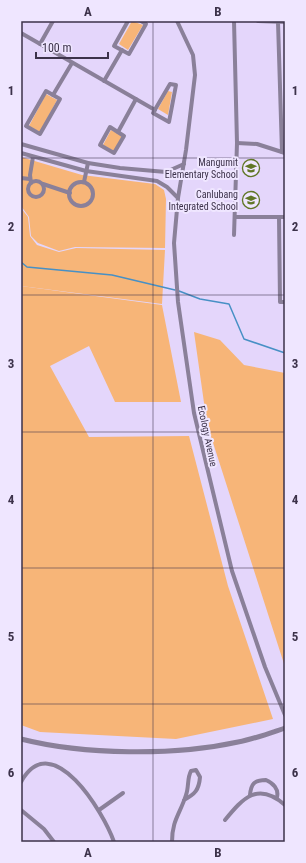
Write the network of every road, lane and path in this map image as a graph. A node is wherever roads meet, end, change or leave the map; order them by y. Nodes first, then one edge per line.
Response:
1 (53, 21) edge
2 (128, 21) edge
3 (141, 21) edge
4 (177, 21) edge
5 (234, 21) edge
6 (258, 21) edge
7 (278, 22) edge
8 (285, 22) edge
9 (21, 33) edge
10 (40, 44) junction
11 (122, 50) junction
12 (72, 63) junction
13 (104, 81) junction
14 (53, 95) junction
15 (136, 99) junction
16 (155, 110) junction
17 (118, 132) junction
18 (237, 143) junction
19 (21, 144) edge
20 (283, 152) edge
21 (21, 153) edge
22 (33, 157) junction
23 (88, 163) junction
24 (184, 164) junction
25 (120, 168) junction
26 (86, 170) junction
27 (142, 170) junction
28 (119, 175) junction
29 (21, 178) edge
30 (142, 178) junction
31 (31, 181) junction
32 (84, 182) junction
33 (43, 184) junction
34 (70, 192) junction
35 (178, 198) junction
36 (236, 217) junction
37 (279, 217) junction
38 (285, 217) edge
39 (234, 235) dead end
40 (285, 302) edge
41 (285, 715) edge
42 (285, 728) edge
43 (21, 739) edge
44 (21, 782) edge
45 (123, 793) dead end
46 (250, 795) junction
47 (277, 797) junction
48 (184, 800) junction
49 (285, 805) edge
50 (21, 810) edge
51 (99, 810) junction
52 (225, 820) dead end
53 (54, 842) edge
54 (114, 842) edge
55 (172, 842) edge

1 - 10 street
2 - 11 street
3 - 11 street
4 - 24 street, Ecology Avenue
5 - 18 street
6 - 7 street
7 - 8 street
7 - 20 street
9 - 10 street
10 - 12 street
11 - 13 street
12 - 13 street
12 - 14 street
13 - 15 street
14 - 14 street
15 - 16 street
15 - 17 street
16 - 16 street
17 - 17 street
18 - 20 street
18 - 36 street
19 - 23 street
21 - 22 street
22 - 26 street
22 - 31 street
23 - 25 street
23 - 26 street
24 - 27 street
24 - 35 street, Ecology Avenue
25 - 27 street
25 - 28 street
26 - 28 street
26 - 32 street
27 - 30 street
28 - 30 street
29 - 31 street
30 - 35 street
31 - 33 street
31 - 33 street
32 - 34 street
32 - 34 street
33 - 34 street
35 - 41 street, Ecology Avenue
36 - 37 street
36 - 39 street
37 - 38 street
37 - 40 street
42 - 43 street
44 - 51 street
45 - 51 street
46 - 47 street
46 - 47 street
46 - 52 street
47 - 49 street
48 - 48 street
48 - 55 street
50 - 53 street
51 - 54 street

